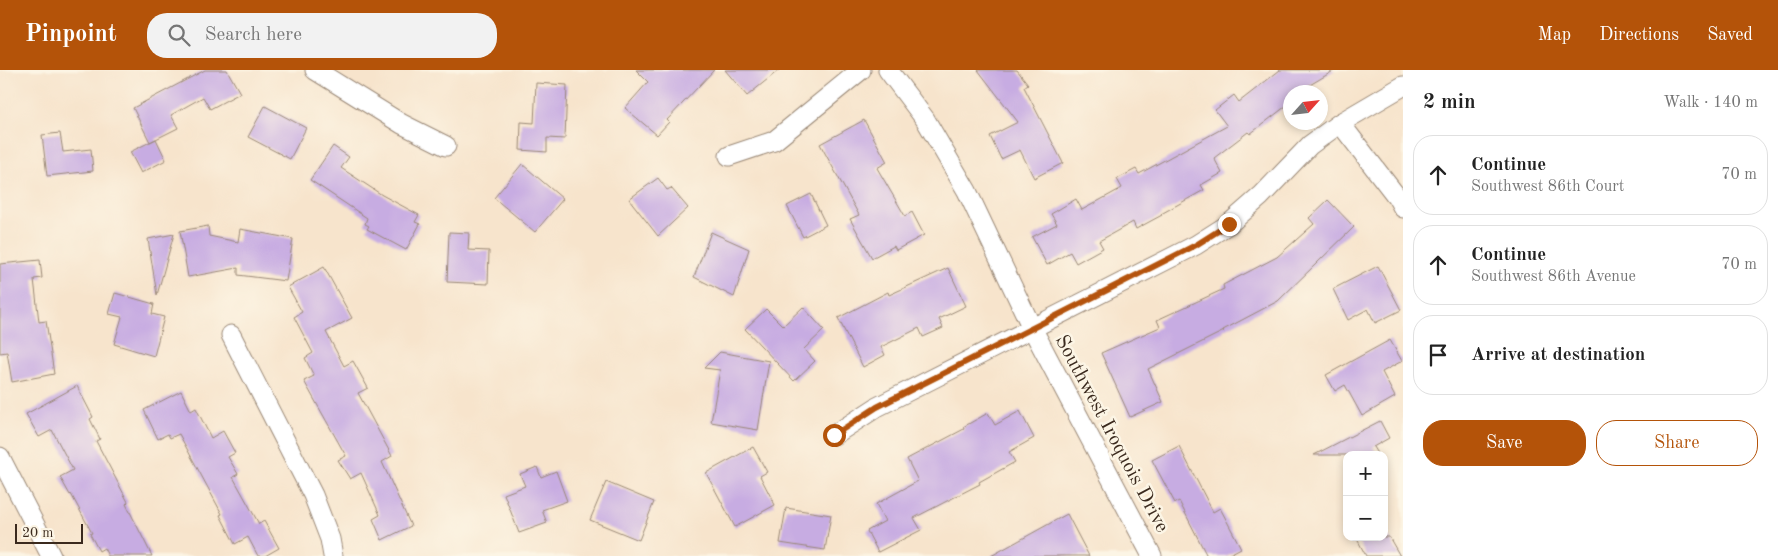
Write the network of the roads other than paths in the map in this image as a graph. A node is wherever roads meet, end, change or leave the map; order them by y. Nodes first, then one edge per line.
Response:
1 (315, 70) edge
2 (861, 70) edge
3 (888, 70) edge
4 (1403, 86) edge
5 (1340, 123) junction
6 (446, 146) dead end
7 (729, 156) dead end
8 (1403, 208) edge
9 (1032, 328) junction
10 (231, 335) dead end
11 (834, 435) dead end
12 (0, 457) edge
13 (51, 556) edge
14 (334, 556) edge
15 (1152, 556) edge

1 - 6 street
2 - 7 street
3 - 9 street, Southwest Iroquois Drive
4 - 5 street
5 - 8 street
5 - 9 street
9 - 11 street
9 - 15 street, Southwest Iroquois Drive
10 - 14 street
12 - 13 street

